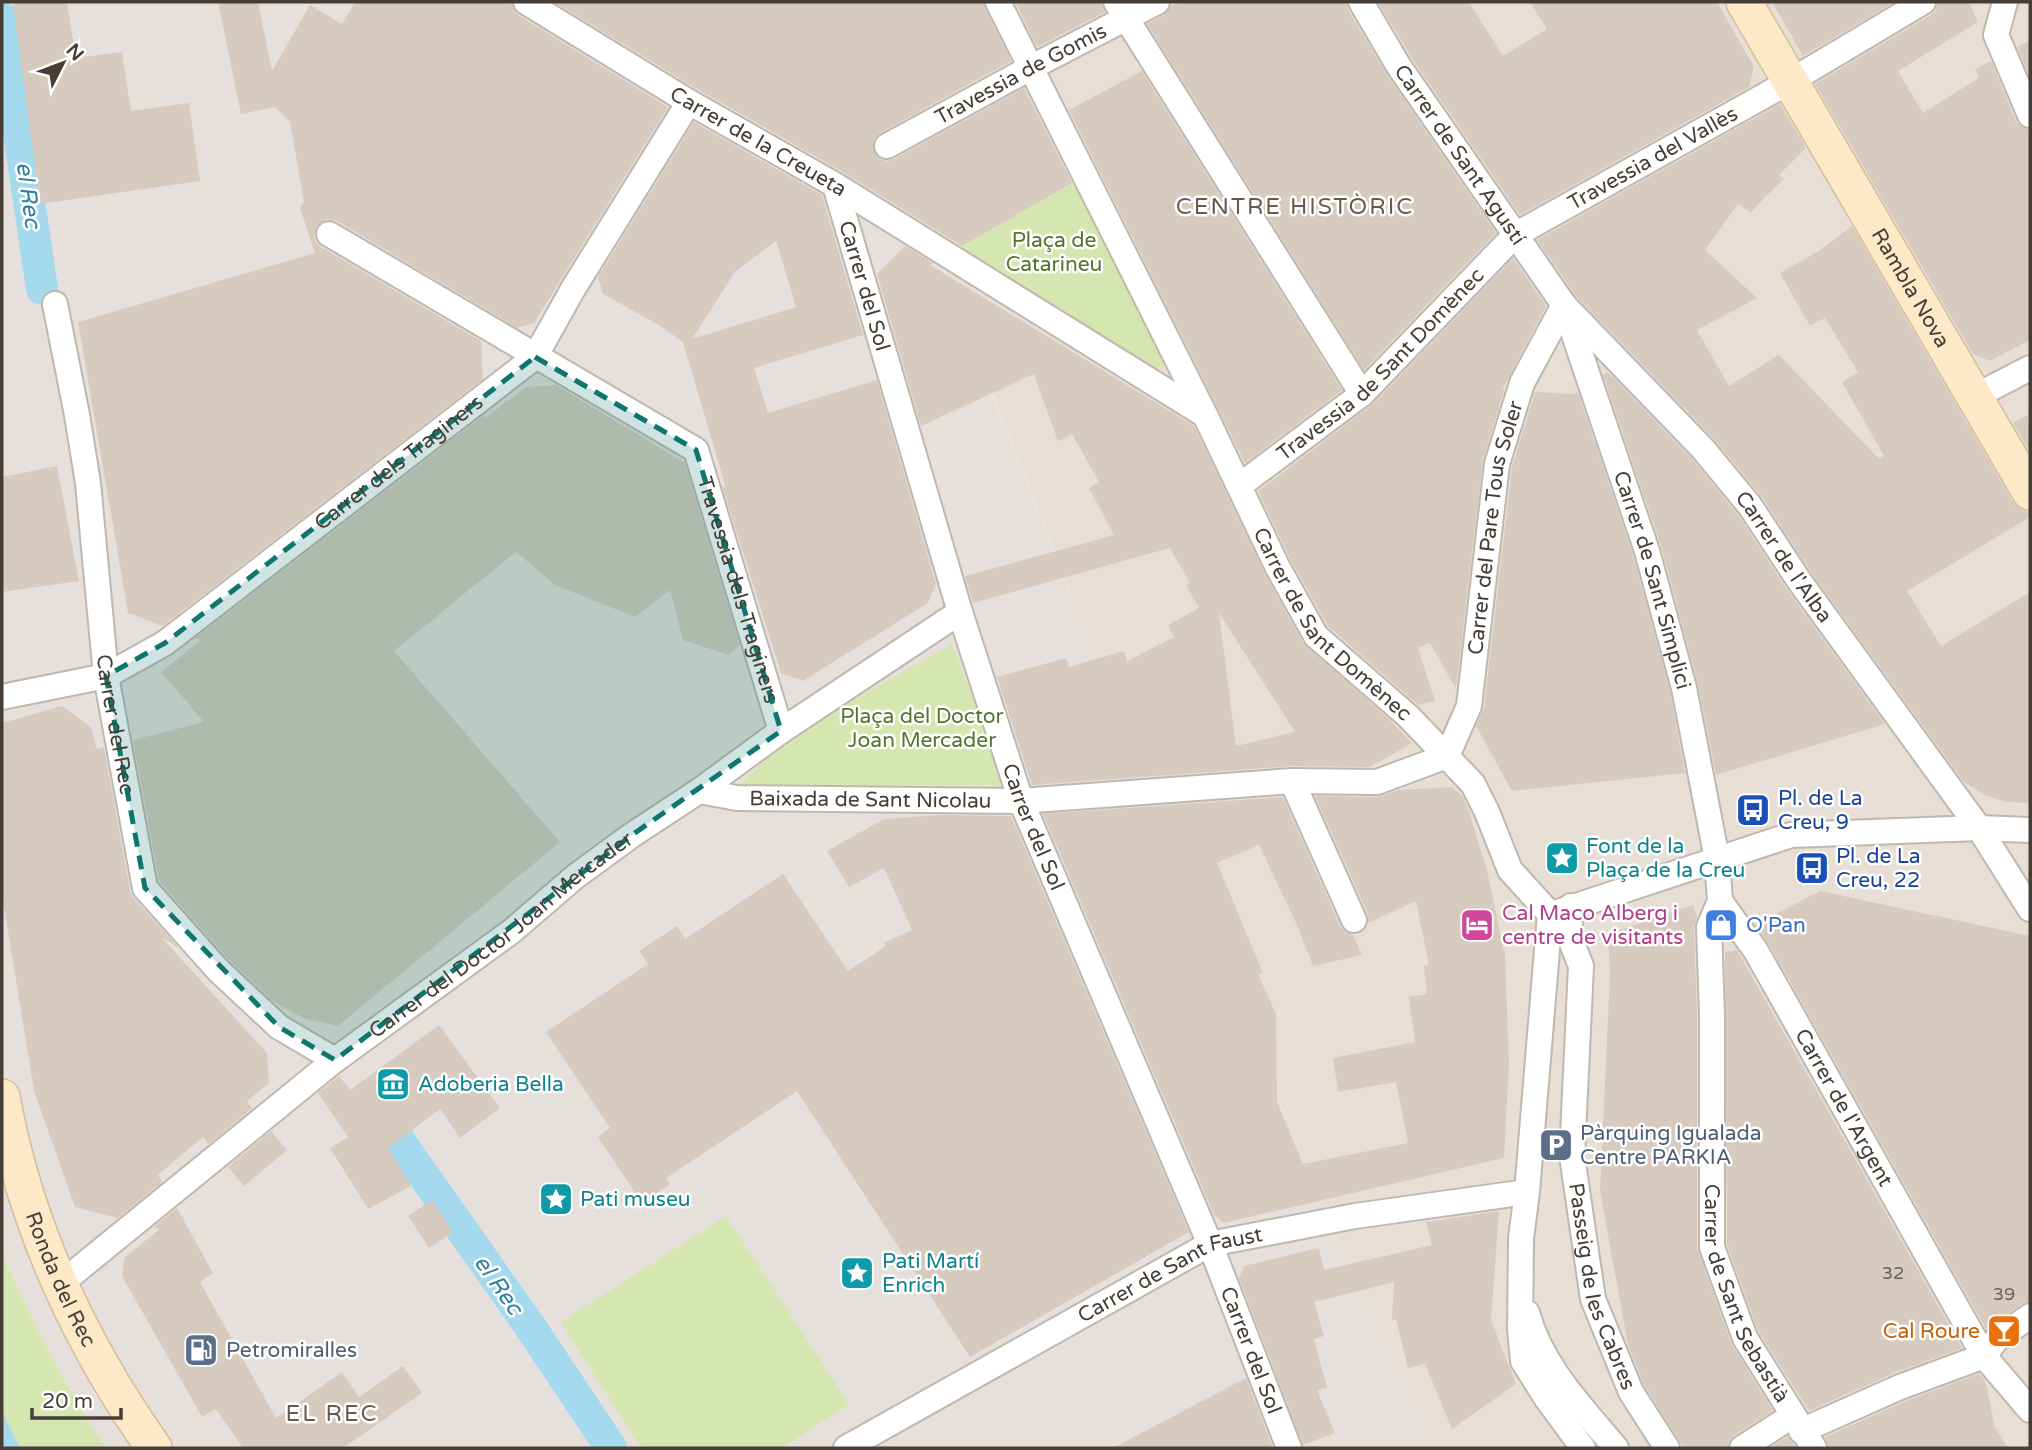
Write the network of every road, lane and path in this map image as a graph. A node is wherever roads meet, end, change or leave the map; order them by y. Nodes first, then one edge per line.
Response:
1 (526, 2) edge
2 (998, 2) edge
3 (1157, 2) edge
4 (1361, 2) edge
5 (1744, 2) edge
6 (1923, 2) edge
7 (2005, 2) edge
8 (1121, 10) edge
9 (1032, 66) junction
10 (1789, 82) junction
11 (689, 102) junction
12 (2030, 115) edge
13 (887, 146) dead end
14 (835, 185) junction
15 (329, 234) dead end
16 (1515, 235) junction
17 (55, 304) dead end
18 (1564, 306) junction
19 (535, 357) junction
20 (2030, 368) edge
21 (1362, 394) junction
22 (1976, 396) junction
23 (1205, 415) junction
24 (1239, 486) junction
25 (2030, 492) edge
26 (960, 612) junction
27 (106, 676) junction
28 (2, 697) edge
29 (781, 730) junction
30 (1447, 756) junction
31 (1292, 781) junction
32 (699, 791) junction
33 (1021, 801) junction
34 (1979, 828) junction
35 (2030, 831) edge
36 (1717, 859) junction
37 (1720, 901) junction
38 (2030, 909) edge
39 (1561, 910) junction
40 (1354, 920) dead end
41 (335, 1060) junction
42 (2, 1097) edge
43 (1527, 1192) junction
44 (1210, 1244) junction
45 (60, 1285) junction
46 (1520, 1290) junction
47 (2030, 1316) edge
48 (1984, 1356) junction
49 (2030, 1410) edge
50 (1802, 1432) edge
51 (154, 1448) edge
52 (846, 1448) edge
53 (1289, 1448) edge
54 (1583, 1448) edge
55 (1616, 1448) edge
56 (1667, 1448) edge
57 (1742, 1448) edge

1 - 11 street, Carrer de la Creueta
2 - 9 street, Carrer de Sant Domènec
3 - 8 street, Travessia de Gomis
4 - 16 street, Carrer de Sant Agustí
5 - 10 street, Rambla Nova
6 - 10 street, Travessia del Vallès
7 - 12 street
8 - 9 street, Travessia de Gomis
8 - 21 street
9 - 13 street, Travessia de Gomis
9 - 23 street, Carrer de Sant Domènec
10 - 16 street, Travessia del Vallès
10 - 22 street, Rambla Nova
11 - 14 street, Carrer de la Creueta
11 - 19 street, Carrer dels Traginers
14 - 23 street, Carrer de la Creueta
14 - 26 street, Carrer del Sol
15 - 19 street
16 - 18 street, Carrer de Sant Agustí
16 - 21 street, Travessia de Sant Domènec
17 - 27 street, Carrer del Rec
18 - 30 street, Carrer del Pare Tous Soler
18 - 34 street, Carrer de l'Alba
18 - 36 street, Carrer de Sant Simplici
19 - 27 street, Carrer dels Traginers
19 - 29 street, Travessia dels Traginers
20 - 22 street
21 - 24 street, Travessia de Sant Domènec
22 - 25 street, Rambla Nova
23 - 24 street, Carrer de Sant Domènec
24 - 30 street, Carrer de Sant Domènec
26 - 29 street, Carrer del Doctor Joan Mercader
26 - 33 street, Carrer del Sol
27 - 28 street, Carrer dels Traginers
27 - 41 street, Carrer del Rec
29 - 32 street, Carrer del Doctor Joan Mercader
30 - 31 street, Baixada de Sant Nicolau
30 - 39 street, Carrer de Sant Domènec
31 - 33 street, Baixada de Sant Nicolau
31 - 40 street
32 - 33 street, Baixada de Sant Nicolau
32 - 41 street, Carrer del Doctor Joan Mercader
33 - 44 street, Carrer del Sol
34 - 35 street
34 - 36 street
34 - 38 street, Carrer de l'Alba
36 - 37 street
36 - 39 street
37 - 48 street, Carrer de l'Argent
37 - 50 street, Carrer de Sant Sebastià
39 - 43 street
39 - 56 street, Passeig de les Cabres
41 - 45 street, Carrer del Doctor Joan Mercader
42 - 45 street, Ronda del Rec
43 - 44 street, Carrer de Sant Faust
43 - 46 street
44 - 52 street, Carrer de Sant Faust
44 - 53 street, Carrer del Sol
45 - 51 street, Ronda del Rec
46 - 54 street
46 - 55 street
47 - 48 street
48 - 49 street, Carrer de l'Argent
48 - 50 street
50 - 57 street

